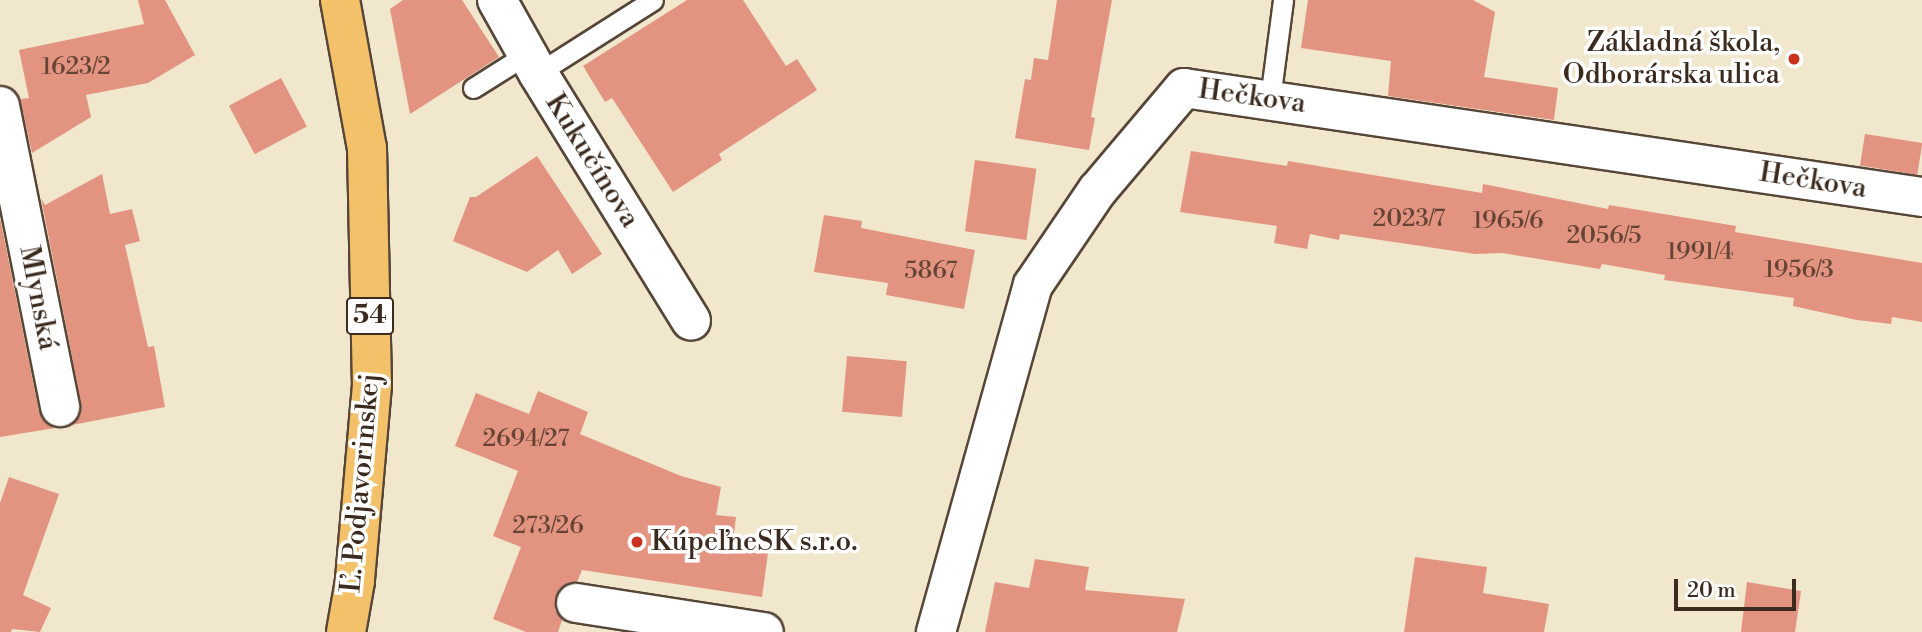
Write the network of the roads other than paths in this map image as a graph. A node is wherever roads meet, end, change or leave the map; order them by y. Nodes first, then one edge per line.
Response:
1 (340, 0) edge
2 (497, 0) edge
3 (653, 0) edge
4 (1283, 0) edge
5 (533, 64) junction
6 (473, 88) dead end
7 (1270, 99) junction
8 (0, 106) edge
9 (1922, 197) edge
10 (691, 321) dead end
11 (60, 407) dead end
12 (576, 603) dead end
13 (346, 632) edge
14 (764, 632) edge
15 (936, 632) edge

1 - 13 main road, Ľ. Podjavorinskej / 54
2 - 5 street, Kukučínova
3 - 5 lane
4 - 7 lane
5 - 6 lane
5 - 10 street, Kukučínova
7 - 9 street, Hečkova
7 - 15 street, Hečkova
8 - 11 street, Mlynská
12 - 14 street

